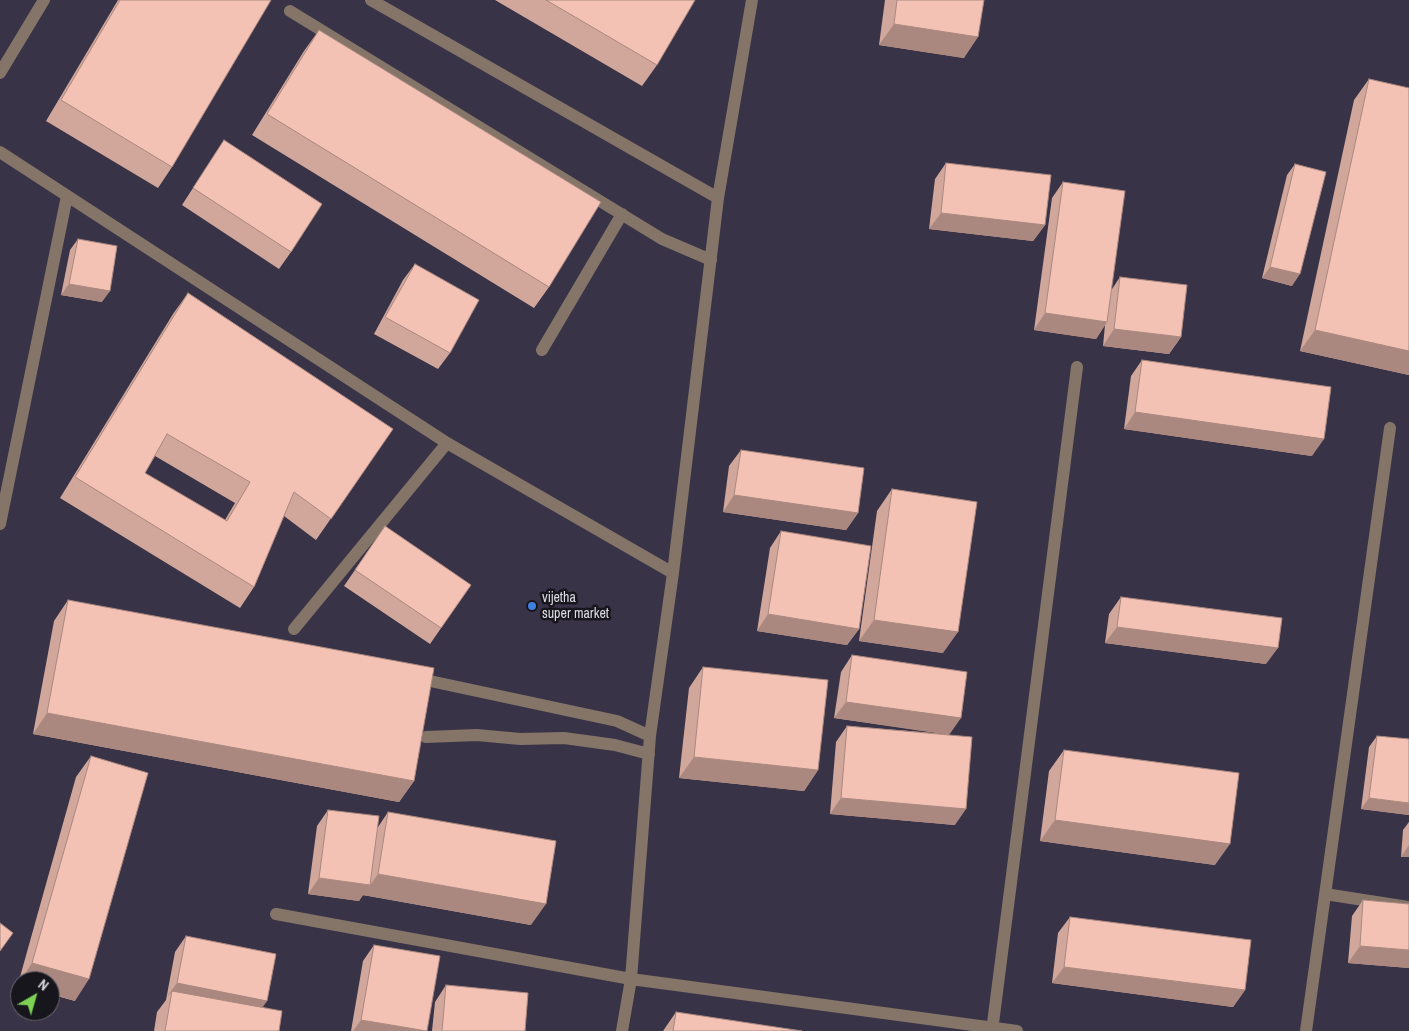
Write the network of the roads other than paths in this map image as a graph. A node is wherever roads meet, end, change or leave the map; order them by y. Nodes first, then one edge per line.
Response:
1 (44, 0) edge
2 (371, 0) edge
3 (752, 0) edge
4 (290, 11) dead end
5 (0, 73) edge
6 (0, 152) edge
7 (67, 196) junction
8 (718, 198) junction
9 (622, 214) junction
10 (711, 260) junction
11 (542, 350) dead end
12 (1077, 367) dead end
13 (1390, 428) dead end
14 (447, 443) junction
15 (0, 524) edge
16 (673, 573) junction
17 (294, 629) dead end
18 (404, 675) edge
19 (650, 736) junction
20 (426, 737) edge
21 (649, 754) junction
22 (1325, 894) junction
23 (1409, 907) edge
24 (276, 914) dead end
25 (631, 979) junction
26 (992, 1029) edge
27 (622, 1031) edge
28 (1017, 1031) edge
29 (1306, 1031) edge

1 - 5 street
2 - 8 street
3 - 8 street
4 - 9 street
6 - 7 street
7 - 14 street
7 - 15 street
8 - 10 street
9 - 10 street
9 - 11 street
10 - 16 street
12 - 26 street
13 - 22 street
14 - 16 street
14 - 17 street
16 - 19 street
18 - 19 street
19 - 21 street
20 - 21 street
21 - 25 street
22 - 23 street
22 - 29 street
24 - 25 street
25 - 26 street
25 - 27 street
26 - 28 street

